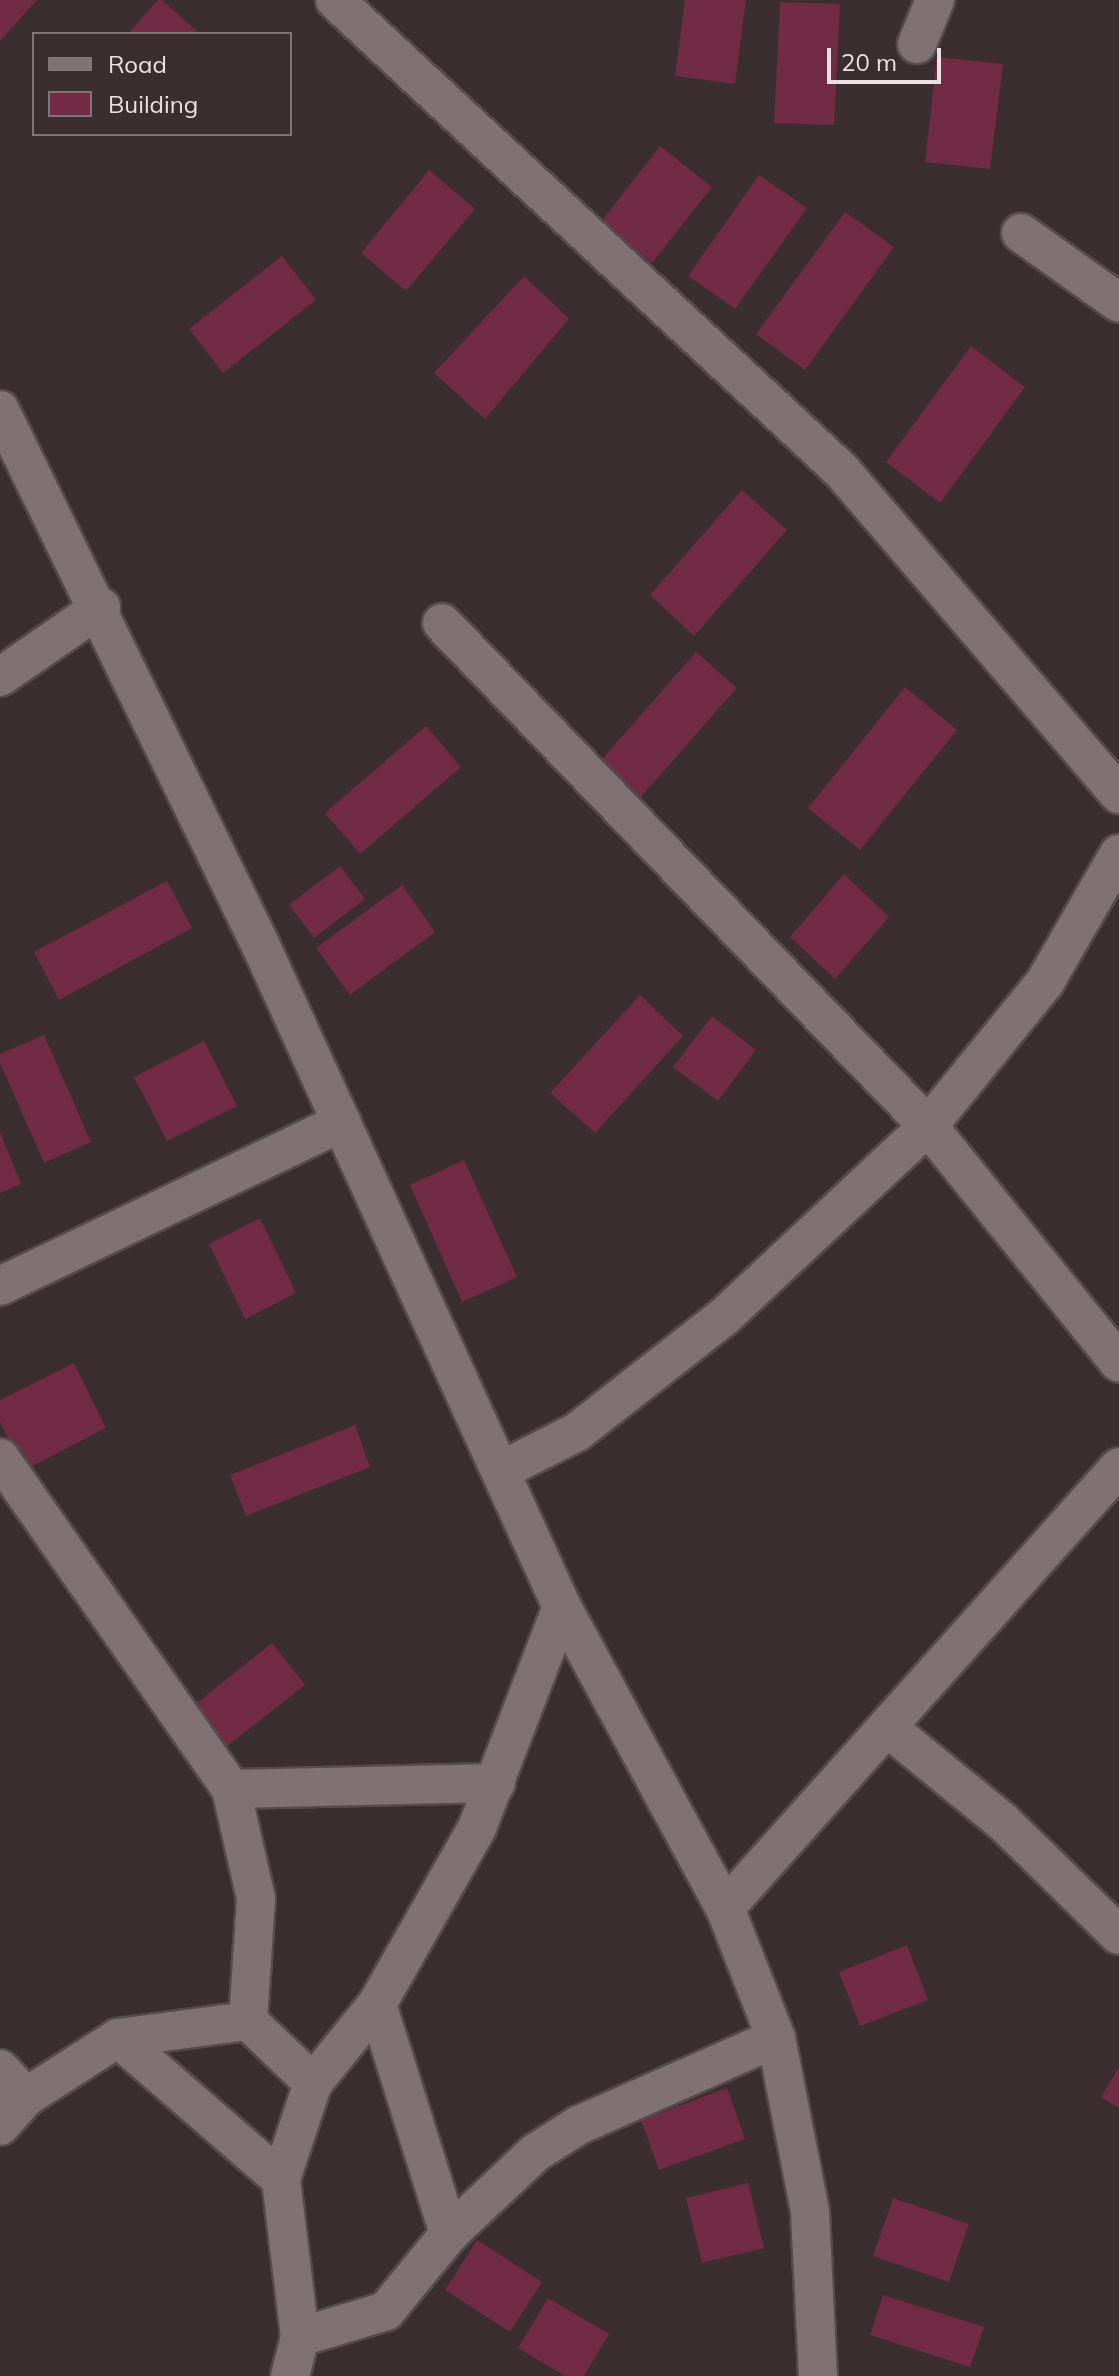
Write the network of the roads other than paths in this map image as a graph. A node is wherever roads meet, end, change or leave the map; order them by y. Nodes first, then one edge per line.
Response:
1 (335, 0) edge
2 (935, 0) edge
3 (917, 44) dead end
4 (1021, 233) dead end
5 (1119, 303) edge
6 (0, 410) edge
7 (101, 607) junction
8 (442, 623) dead end
9 (0, 677) edge
10 (1119, 794) edge
11 (1119, 854) edge
12 (1107, 897) edge
13 (342, 1122) junction
14 (928, 1126) junction
15 (0, 1286) edge
16 (1119, 1363) edge
17 (0, 1458) edge
18 (1119, 1467) edge
19 (502, 1470) junction
20 (562, 1607) junction
21 (888, 1728) junction
22 (496, 1783) junction
23 (231, 1789) junction
24 (725, 1908) junction
25 (1119, 1935) edge
26 (377, 2004) junction
27 (248, 2021) junction
28 (118, 2038) junction
29 (776, 2038) junction
30 (0, 2069) edge
31 (313, 2083) junction
32 (26, 2097) junction
33 (0, 2126) edge
34 (281, 2179) junction
35 (449, 2234) junction
36 (300, 2337) junction
37 (290, 2376) edge
38 (818, 2376) edge

1 - 10 street
2 - 3 street
4 - 5 street
6 - 7 street
7 - 9 street
7 - 13 street
8 - 14 street
11 - 12 street
12 - 14 street
13 - 15 street
13 - 19 street
14 - 16 street
14 - 19 street
17 - 23 street
18 - 21 street
19 - 20 street
20 - 22 street
20 - 24 street
21 - 24 street
21 - 25 street
22 - 23 street
22 - 26 street
23 - 27 street
24 - 29 street
26 - 31 street
26 - 35 street
27 - 28 street
27 - 31 street
28 - 32 street
28 - 34 street
29 - 35 street
29 - 38 street
30 - 32 street
31 - 34 street
32 - 33 street
34 - 36 street
35 - 36 street
36 - 37 street

